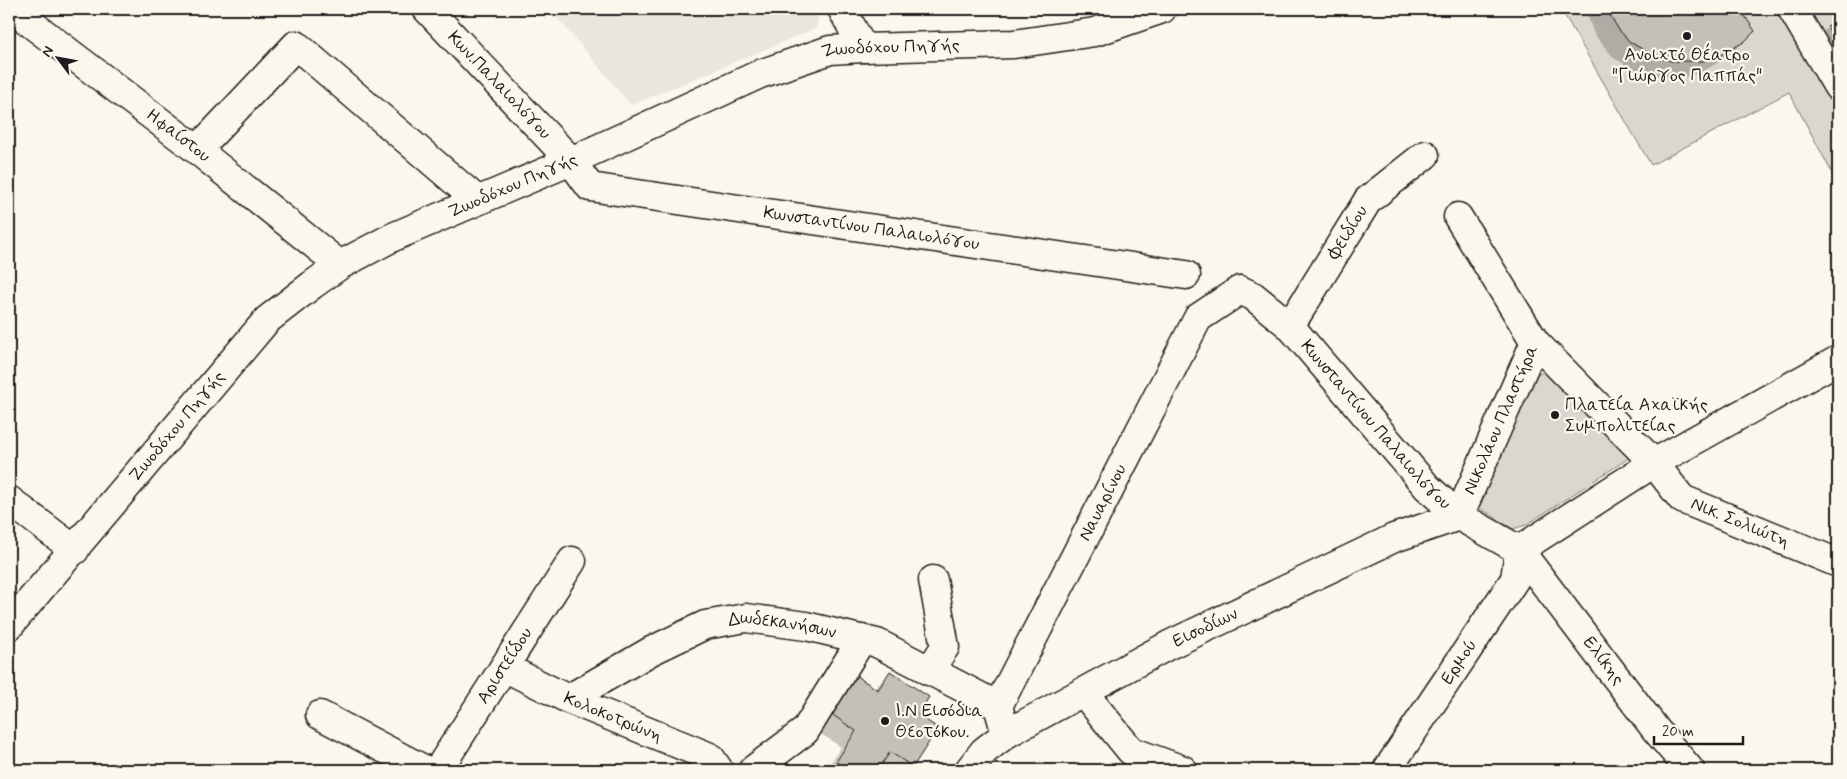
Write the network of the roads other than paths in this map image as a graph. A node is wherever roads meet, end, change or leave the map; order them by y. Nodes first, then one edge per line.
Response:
1 (12, 9) edge
2 (427, 9) edge
3 (842, 9) edge
4 (1162, 9) edge
5 (1792, 9) edge
6 (863, 48) junction
7 (1838, 87) edge
8 (197, 150) junction
9 (1425, 155) dead end
10 (571, 161) junction
11 (477, 200) junction
12 (1458, 217) dead end
13 (340, 266) junction
14 (1186, 275) dead end
15 (1240, 290) joint
16 (1290, 326) junction
17 (1534, 342) junction
18 (1838, 360) edge
19 (1654, 463) junction
20 (9, 500) edge
21 (1459, 516) junction
22 (75, 550) junction
23 (1519, 550) junction
24 (572, 561) dead end
25 (1838, 563) edge
26 (933, 580) dead end
27 (9, 626) edge
28 (862, 640) junction
29 (504, 667) junction
30 (929, 671) junction
31 (1083, 692) junction
32 (568, 699) junction
33 (998, 706) junction
34 (320, 715) dead end
35 (1006, 734) junction
36 (424, 770) edge
37 (438, 770) edge
38 (719, 770) edge
39 (754, 770) edge
40 (969, 770) edge
41 (1183, 770) edge
42 (1387, 770) edge
43 (1690, 770) edge

1 - 8 street, Ηφαίστου
2 - 10 street, Κων.Παλαιολόγου
3 - 6 street
4 - 6 street, Ζωοδόχου Πηγής
5 - 7 street
6 - 10 street, Ζωοδόχου Πηγής
8 - 11 street
8 - 13 street, Ηφαίστου
9 - 16 street, Φειδίου
10 - 11 street, Ζωοδόχου Πηγής
10 - 14 street, Κωνσταντίνου Παλαιολόγου
11 - 13 street, Ζωοδόχου Πηγής
12 - 17 street
13 - 22 street, Ζωοδόχου Πηγής
15 - 16 street, Κωνσταντίνου Παλαιολόγου
15 - 33 street, Ναυαρίνου
16 - 21 street, Κωνσταντίνου Παλαιολόγου
17 - 19 street, Νικολάου Πλαστήρα
17 - 21 street, Νικολάου Πλαστήρα
18 - 19 street
19 - 23 street
19 - 25 street, Νικ. Σολιώτη
20 - 22 street
21 - 23 street, Κωνσταντίνου Παλαιολόγου
21 - 31 street, Εισοδίων
22 - 27 street, Ζωοδόχου Πηγής
23 - 42 street, Ερμού
23 - 43 street, Ελίκης
24 - 29 street, Αριστείδου
26 - 30 street
28 - 30 street, Δωδεκανήσων
28 - 32 street, Δωδεκανήσων
28 - 39 street
29 - 32 street, Κολοκοτρώνη
29 - 37 street, Αριστείδου
30 - 33 street, Δωδεκανήσων
31 - 35 street, Εισοδίων
31 - 41 street
32 - 38 street, Κολοκοτρώνη
33 - 35 street
34 - 36 street
35 - 40 street, Εισοδίων

